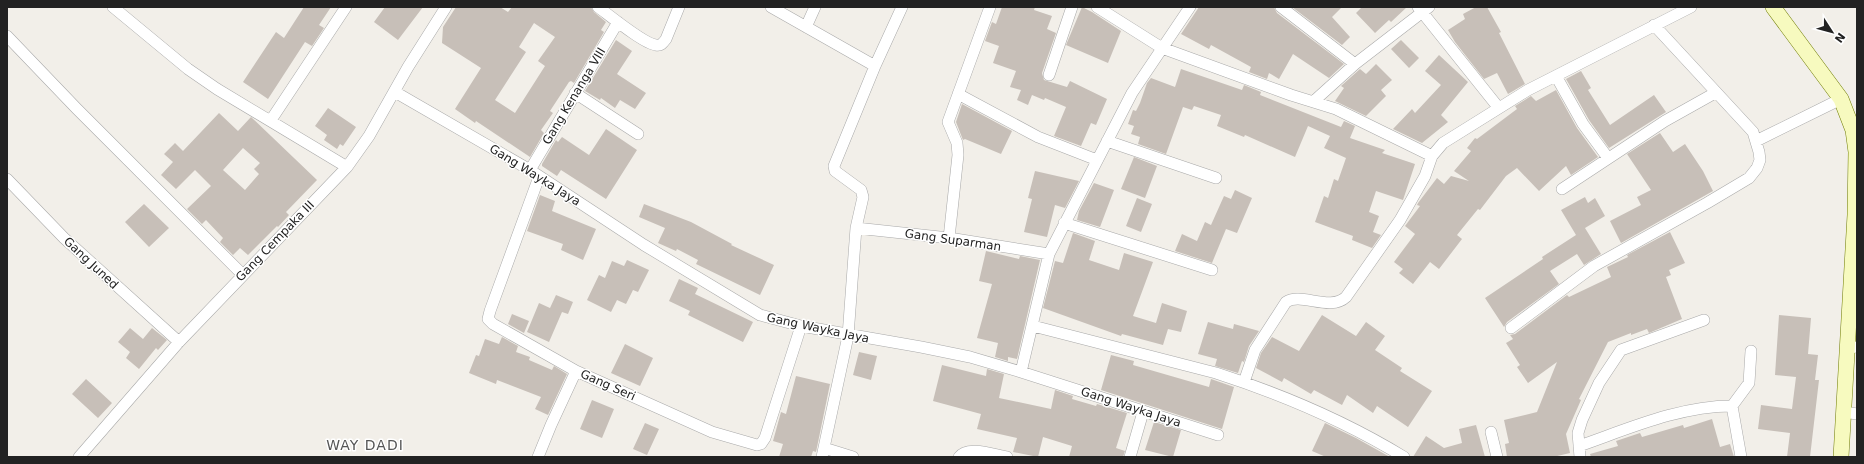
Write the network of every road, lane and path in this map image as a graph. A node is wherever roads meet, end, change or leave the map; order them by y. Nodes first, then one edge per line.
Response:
1 (113, 7) edge
2 (346, 7) edge
3 (446, 7) edge
4 (598, 7) edge
5 (679, 7) edge
6 (771, 7) edge
7 (814, 7) edge
8 (902, 7) edge
9 (990, 7) edge
10 (1072, 7) edge
11 (1096, 7) edge
12 (1190, 7) edge
13 (1281, 7) edge
14 (1691, 7) edge
15 (1773, 7) edge
16 (1423, 8) edge
17 (618, 22) junction
18 (1654, 25) junction
19 (806, 26) junction
20 (7, 36) edge
21 (1162, 48) junction
22 (1355, 64) junction
23 (875, 66) junction
24 (1049, 75) dead end
25 (1556, 76) junction
26 (396, 92) junction
27 (575, 93) junction
28 (1715, 93) junction
29 (958, 94) junction
30 (1841, 99) junction
31 (1314, 101) junction
32 (1498, 108) junction
33 (271, 120) junction
34 (638, 134) dead end
35 (1107, 141) junction
36 (1756, 141) junction
37 (1432, 156) junction
38 (1608, 158) junction
39 (1097, 160) junction
40 (347, 166) junction
41 (534, 174) junction
42 (1216, 178) dead end
43 (7, 179) edge
44 (1562, 188) dead end
45 (1856, 214) edge
46 (1064, 223) junction
47 (856, 228) junction
48 (949, 238) junction
49 (1049, 254) junction
50 (1212, 270) dead end
51 (243, 275) junction
52 (1704, 320) dead end
53 (801, 326) junction
54 (1033, 326) junction
55 (1511, 328) dead end
56 (848, 336) junction
57 (179, 342) junction
58 (1852, 347) edge
59 (1751, 351) dead end
60 (576, 371) junction
61 (1021, 372) junction
62 (1244, 382) junction
63 (1732, 406) junction
64 (1143, 412) junction
65 (1850, 413) edge
66 (1491, 432) dead end
67 (1218, 435) dead end
68 (1579, 446) junction
69 (823, 452) edge
70 (79, 457) edge
71 (538, 457) edge
72 (853, 457) edge
73 (959, 457) edge
74 (1007, 457) edge
75 (1130, 457) edge
76 (1404, 457) edge
77 (1497, 457) edge
78 (1580, 457) edge
79 (1741, 457) edge
80 (1841, 457) edge

1 - 33 street
2 - 33 street
3 - 26 street, Gang Cempaka III
4 - 17 street
5 - 17 street
6 - 19 street
7 - 19 street
8 - 23 street
9 - 29 street
10 - 24 street
11 - 21 street
12 - 21 street
13 - 22 street
14 - 18 street
15 - 30 main road
16 - 22 street
16 - 32 street
17 - 27 street, Gang Kenanga VIII
18 - 25 street
18 - 28 street
19 - 23 street
20 - 51 street
21 - 31 street
21 - 35 street
22 - 31 street
23 - 47 street
25 - 32 street
25 - 38 street
26 - 40 street, Gang Cempaka III
26 - 41 street, Gang Wayka Jaya
27 - 34 street
27 - 41 street, Gang Kenanga VIII
28 - 36 street
28 - 38 street
29 - 39 street
29 - 48 street
30 - 36 street
30 - 45 main road
31 - 37 street
32 - 37 street
33 - 40 street
35 - 39 street
35 - 42 street
36 - 55 street
37 - 62 street
38 - 44 street
39 - 46 street
40 - 51 street, Gang Cempaka III
41 - 53 street, Gang Wayka Jaya
41 - 60 street, Gang Seri
43 - 57 street, Gang Juned
45 - 58 main road
46 - 49 street
46 - 50 street
47 - 48 street, Gang Suparman
47 - 56 street
48 - 49 street, Gang Suparman
49 - 54 street
51 - 57 street, Gang Cempaka III
52 - 68 street
53 - 56 street, Gang Wayka Jaya
53 - 60 street, Gang Seri
54 - 61 street
54 - 62 street
56 - 61 street, Gang Wayka Jaya
56 - 69 street
57 - 70 street, Gang Cempaka III
58 - 65 main road
59 - 63 street
60 - 71 street
61 - 64 street, Gang Wayka Jaya
62 - 76 street
63 - 68 street
63 - 79 street
64 - 67 street, Gang Wayka Jaya
64 - 75 street
65 - 80 main road
66 - 77 street
68 - 78 street
69 - 72 street
73 - 74 street

